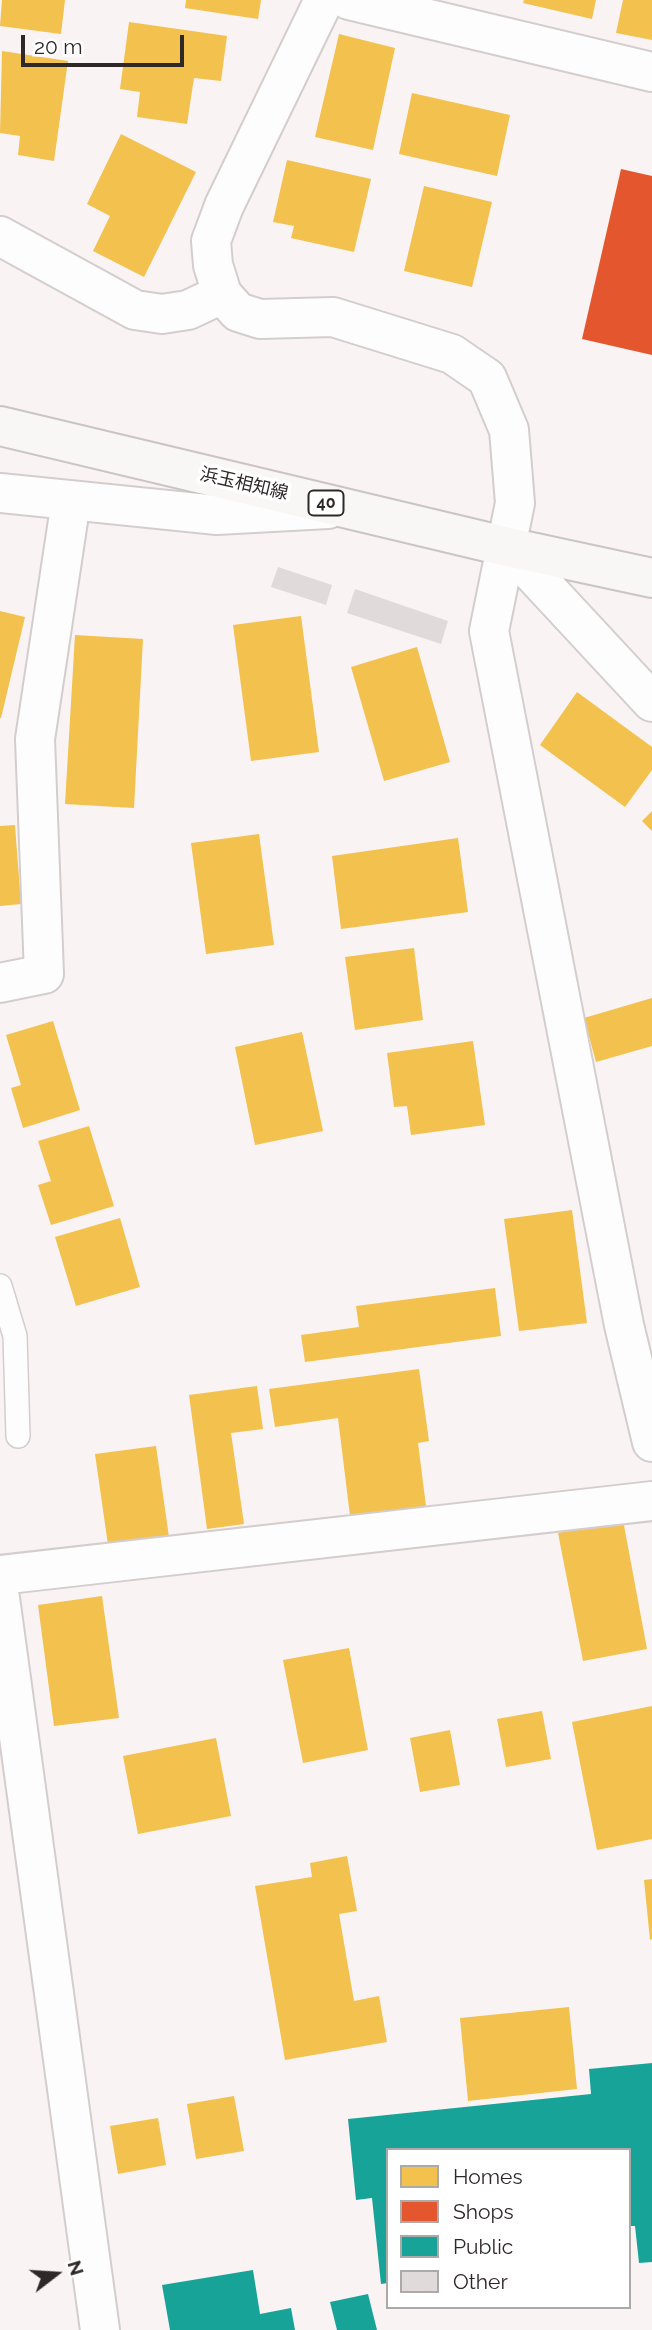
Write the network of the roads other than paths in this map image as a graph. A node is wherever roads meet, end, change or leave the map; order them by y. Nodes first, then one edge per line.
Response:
1 (324, 0) edge
2 (349, 0) edge
3 (652, 72) edge
4 (0, 236) edge
5 (222, 294) junction
6 (0, 426) edge
7 (0, 493) edge
8 (71, 501) junction
9 (344, 508) junction
10 (508, 547) junction
11 (652, 578) edge
12 (652, 702) edge
13 (0, 983) edge
14 (0, 1286) edge
15 (18, 1436) dead end
16 (652, 1441) edge
17 (652, 1502) edge
18 (0, 1575) edge
19 (0, 1598) edge
20 (100, 2330) edge

1 - 5 street
2 - 3 street
4 - 5 street
5 - 10 street
6 - 9 main road, 浜玉相知線 / 40
7 - 8 street
8 - 9 street
8 - 13 street
9 - 10 main road, 浜玉相知線 / 40
10 - 11 main road, 浜玉相知線 / 40
10 - 12 street
10 - 16 street
14 - 15 lane
17 - 18 street
19 - 20 street

